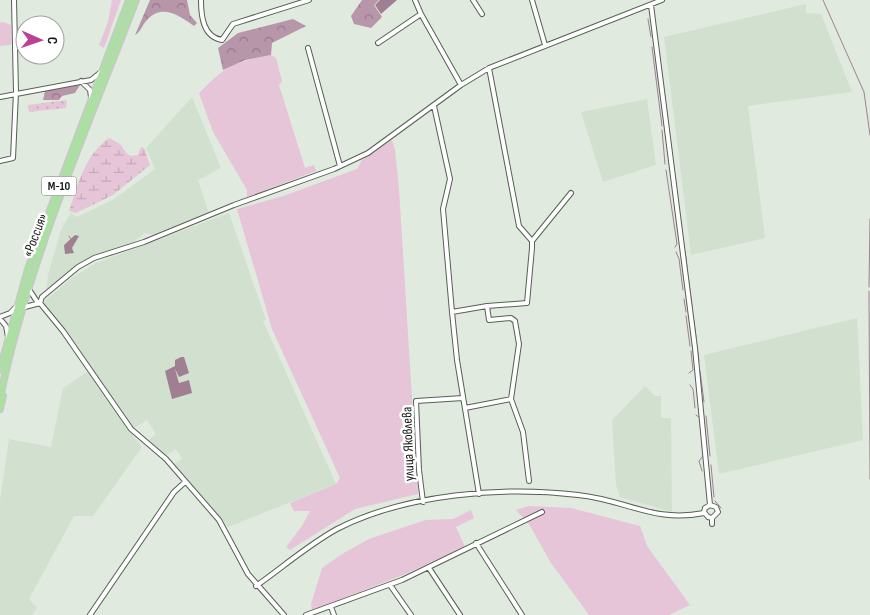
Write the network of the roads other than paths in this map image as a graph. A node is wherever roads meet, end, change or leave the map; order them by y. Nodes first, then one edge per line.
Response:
1 (14, 0) edge
2 (129, 0) edge
3 (136, 0) edge
4 (201, 0) edge
5 (309, 0) edge
6 (416, 0) edge
7 (473, 0) edge
8 (532, 0) edge
9 (662, 0) edge
10 (651, 5) junction
11 (421, 14) junction
12 (482, 14) dead end
13 (378, 43) dead end
14 (545, 45) junction
15 (308, 48) dead end
16 (489, 68) junction
17 (103, 70) junction
18 (82, 81) junction
19 (461, 85) junction
20 (14, 94) junction
21 (0, 97) edge
22 (91, 99) junction
23 (434, 106) junction
24 (0, 160) edge
25 (340, 166) junction
26 (572, 193) dead end
27 (532, 240) junction
28 (38, 260) junction
29 (30, 291) junction
30 (39, 303) junction
31 (17, 304) junction
32 (487, 306) junction
33 (24, 308) junction
34 (452, 312) junction
35 (0, 318) edge
36 (7, 339) junction
37 (0, 370) edge
38 (0, 398) edge
39 (463, 398) junction
40 (511, 399) junction
41 (466, 408) junction
42 (0, 409) edge
43 (185, 482) junction
44 (529, 482) dead end
45 (479, 494) junction
46 (423, 502) junction
47 (710, 505) junction
48 (542, 512) dead end
49 (718, 512) junction
50 (704, 513) junction
51 (724, 513) dead end
52 (712, 518) junction
53 (712, 524) dead end
54 (476, 543) junction
55 (429, 568) junction
56 (390, 585) junction
57 (256, 586) junction
58 (331, 607) junction
59 (90, 615) edge
60 (284, 615) edge
61 (306, 615) edge
62 (334, 615) edge
63 (411, 615) edge
64 (460, 615) edge
65 (522, 615) edge

1 - 20 street
2 - 17 highway, «Россия» / М-10
3 - 28 highway, «Россия» / М-10
4 - 5 street
6 - 11 street
7 - 12 street
8 - 14 street
9 - 10 street
10 - 14 street
10 - 47 street
11 - 13 street
11 - 19 street
14 - 16 street
15 - 25 street
16 - 19 street
16 - 27 street
17 - 18 street
17 - 22 highway, «Россия» / М-10
18 - 20 street
18 - 22 street
19 - 23 street
20 - 21 street
20 - 24 street
22 - 31 highway, «Россия» / М-10
23 - 25 street
23 - 34 street
25 - 30 street
26 - 27 street
27 - 32 street
28 - 29 highway
28 - 38 highway, «Россия» / М-10
29 - 30 street
29 - 33 highway
30 - 33 street
30 - 43 street
31 - 35 street
31 - 36 highway, «Россия» / М-10
32 - 34 street
32 - 40 street
33 - 42 highway
34 - 39 street
35 - 36 street
36 - 37 highway, «Россия» / М-10
39 - 41 street
39 - 46 street, улица Яковлева
40 - 41 street
40 - 44 street
41 - 45 street
43 - 57 street
43 - 59 street
45 - 46 street
45 - 50 street
46 - 57 street
47 - 49 street
47 - 50 street
48 - 54 street
49 - 51 street
49 - 52 street
50 - 52 street
52 - 53 street
54 - 55 street
54 - 65 street
55 - 56 street
55 - 64 street
56 - 58 street
56 - 63 street
57 - 60 street
58 - 61 street
58 - 62 street

